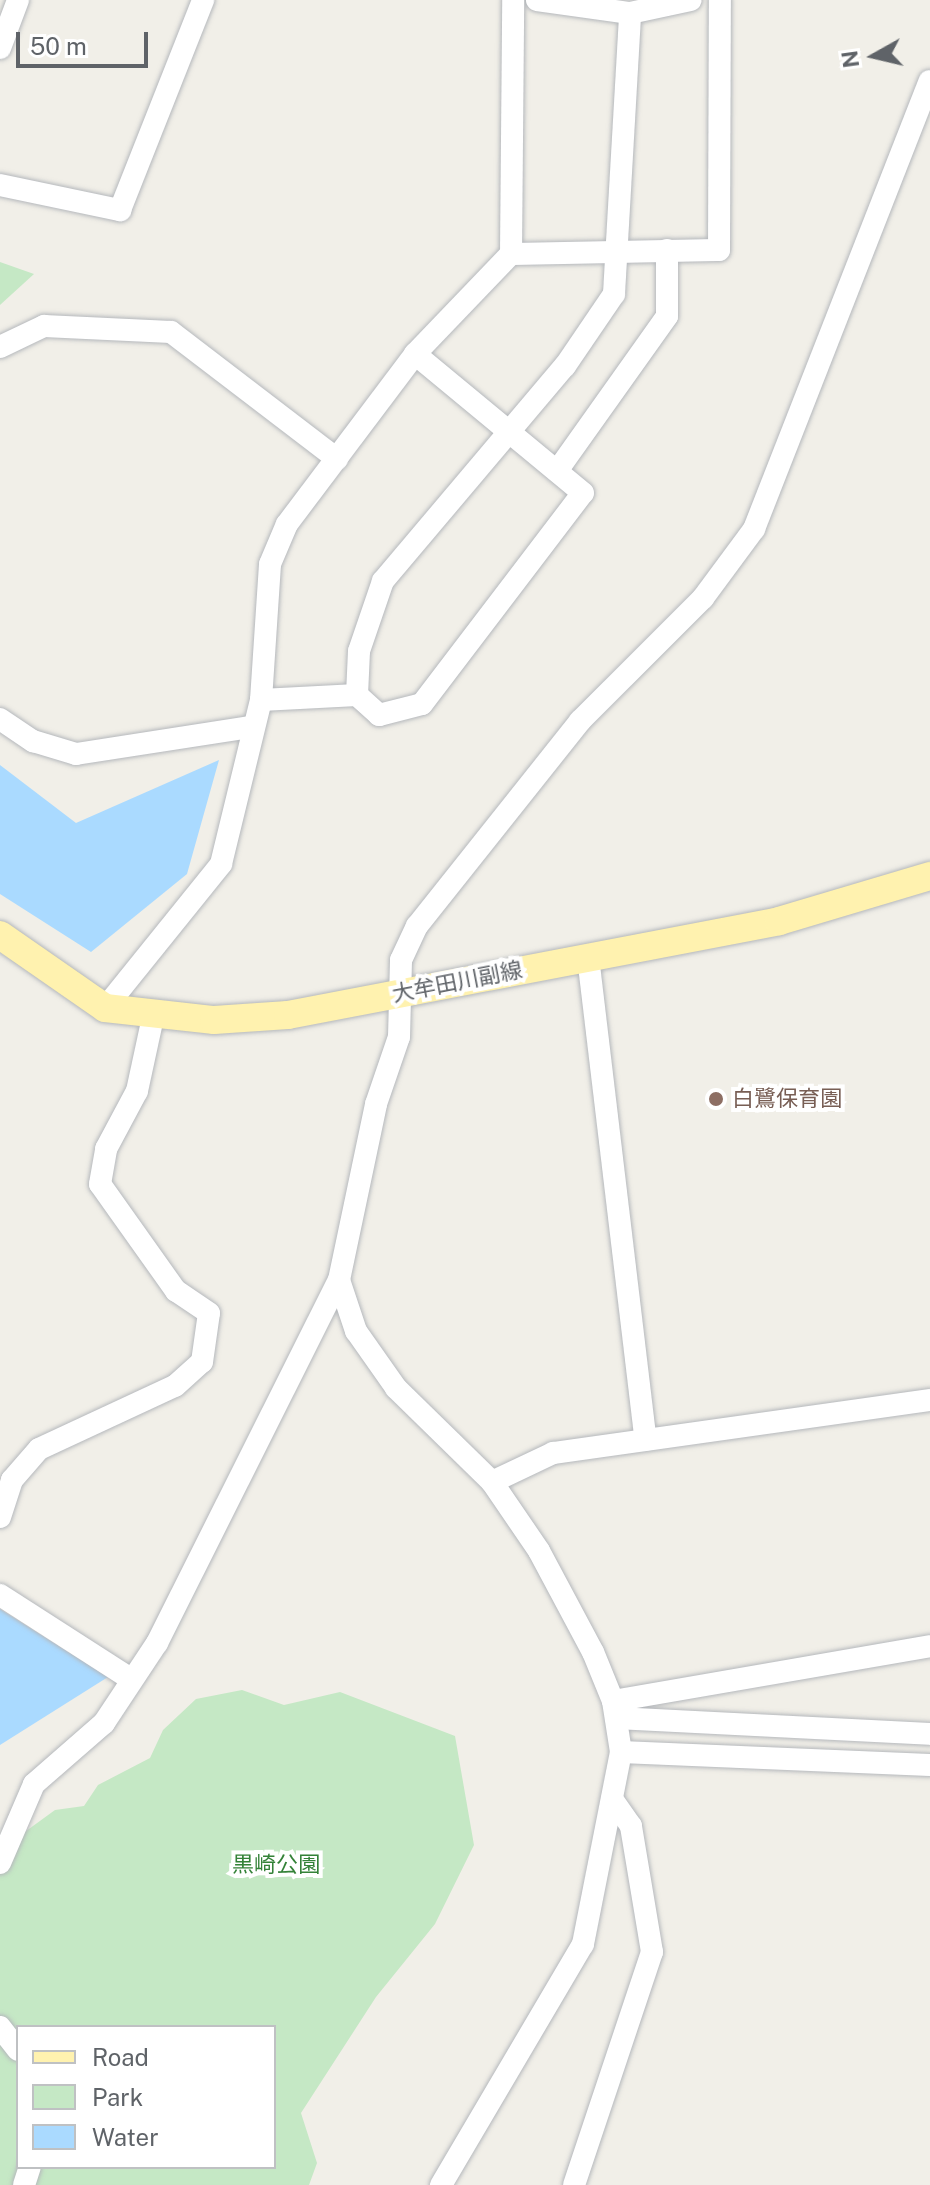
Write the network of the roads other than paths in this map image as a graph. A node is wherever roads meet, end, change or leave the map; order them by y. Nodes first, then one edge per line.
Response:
1 (18, 0) edge
2 (203, 0) edge
3 (513, 0) edge
4 (537, 0) edge
5 (691, 0) edge
6 (720, 0) edge
7 (630, 13) junction
8 (0, 48) edge
9 (930, 81) edge
10 (0, 185) edge
11 (617, 249) junction
12 (667, 250) junction
13 (511, 254) junction
14 (0, 347) edge
15 (415, 354) junction
16 (508, 432) junction
17 (337, 459) junction
18 (557, 471) junction
19 (357, 695) junction
20 (261, 700) junction
21 (0, 719) edge
22 (251, 727) junction
23 (929, 878) edge
24 (0, 935) edge
25 (588, 957) junction
26 (396, 993) junction
27 (105, 1008) junction
28 (153, 1017) junction
29 (339, 1280) junction
30 (930, 1400) edge
31 (646, 1440) junction
32 (492, 1482) junction
33 (0, 1517) edge
34 (0, 1595) edge
35 (930, 1646) edge
36 (131, 1679) junction
37 (614, 1710) junction
38 (930, 1734) edge
39 (621, 1752) junction
40 (930, 1765) edge
41 (612, 1799) junction
42 (5, 1839) edge
43 (0, 1863) edge
44 (0, 2027) edge
45 (16, 2047) edge
46 (441, 2185) edge
47 (574, 2185) edge

1 - 8 street
2 - 10 street
3 - 13 street
4 - 7 street
5 - 7 street
6 - 12 street
7 - 11 street
9 - 26 street
11 - 12 street
11 - 13 street
11 - 16 street
12 - 18 street
13 - 15 street
14 - 17 street
15 - 16 street
15 - 17 street
16 - 18 street
16 - 19 street
17 - 20 street
18 - 19 street
19 - 20 street
20 - 22 street
21 - 22 street
22 - 27 street
23 - 25 main road, 大牟田川副線
24 - 27 main road, 大牟田川副線
25 - 26 main road, 大牟田川副線
25 - 31 street
26 - 28 main road, 大牟田川副線
26 - 29 street
27 - 28 main road, 大牟田川副線
28 - 33 street
29 - 32 street
29 - 36 street
30 - 31 street
31 - 32 street
32 - 37 street
34 - 36 street
35 - 37 street
36 - 42 street
37 - 38 street
37 - 39 street
39 - 40 street
39 - 41 street
41 - 46 street
41 - 47 street
42 - 43 street
44 - 45 street

